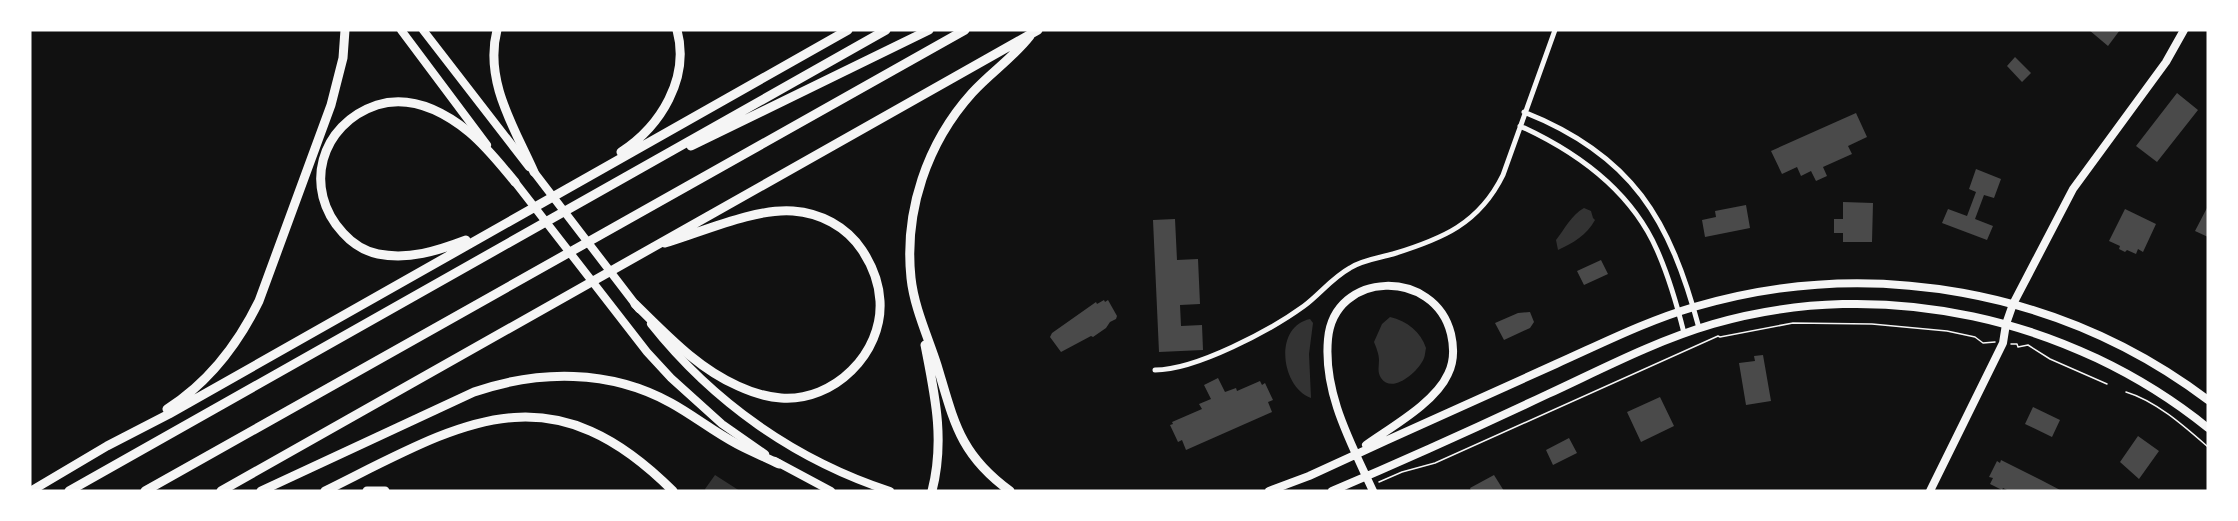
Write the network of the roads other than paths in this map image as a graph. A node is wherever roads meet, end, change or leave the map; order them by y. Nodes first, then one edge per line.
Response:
1 (345, 30) edge
2 (401, 30) edge
3 (423, 30) edge
4 (497, 30) edge
5 (677, 30) edge
6 (848, 30) edge
7 (886, 30) edge
8 (929, 30) edge
9 (965, 30) edge
10 (1555, 30) edge
11 (2184, 30) edge
12 (1035, 31) edge
13 (1524, 112) junction
14 (1520, 126) junction
15 (534, 171) junction
16 (515, 182) junction
17 (577, 182) junction
18 (603, 189) junction
19 (491, 230) junction
20 (646, 250) junction
21 (634, 304) junction
22 (2013, 304) junction
23 (918, 306) junction
24 (1694, 307) junction
25 (1678, 312) junction
26 (2006, 324) junction
27 (1699, 328) junction
28 (1684, 333) junction
29 (1155, 370) dead end
30 (2208, 400) edge
31 (2208, 428) edge
32 (114, 442) junction
33 (1348, 458) junction
34 (779, 464) junction
35 (1375, 487) edge
36 (31, 491) edge
37 (69, 491) edge
38 (145, 491) edge
39 (221, 491) edge
40 (261, 491) edge
41 (326, 491) edge
42 (367, 491) edge
43 (385, 491) edge
44 (673, 491) edge
45 (831, 491) edge
46 (890, 491) edge
47 (932, 491) edge
48 (1010, 491) edge
49 (1269, 491) edge
50 (1332, 491) edge
51 (1930, 491) edge

1 - 32 highway
2 - 16 main road
3 - 15 main road
4 - 15 highway
5 - 17 highway
6 - 17 highway
7 - 18 highway
8 - 18 highway
9 - 38 highway
10 - 13 street
11 - 22 main road
12 - 20 highway
12 - 23 highway
13 - 14 street
13 - 24 street
14 - 25 street
14 - 29 street
15 - 21 main road
16 - 19 highway
16 - 34 main road
17 - 19 highway
18 - 37 highway
19 - 32 highway
20 - 21 highway
20 - 39 highway
21 - 46 main road
22 - 24 main road
22 - 26 main road
22 - 30 main road
23 - 47 highway
23 - 48 highway
24 - 25 main road
24 - 27 street
25 - 28 street
25 - 33 main road
26 - 27 main road
26 - 31 main road
26 - 51 main road
27 - 28 main road
28 - 50 main road
32 - 36 highway
33 - 35 main road
33 - 49 main road
34 - 40 highway
34 - 45 main road
41 - 44 highway
42 - 43 highway

